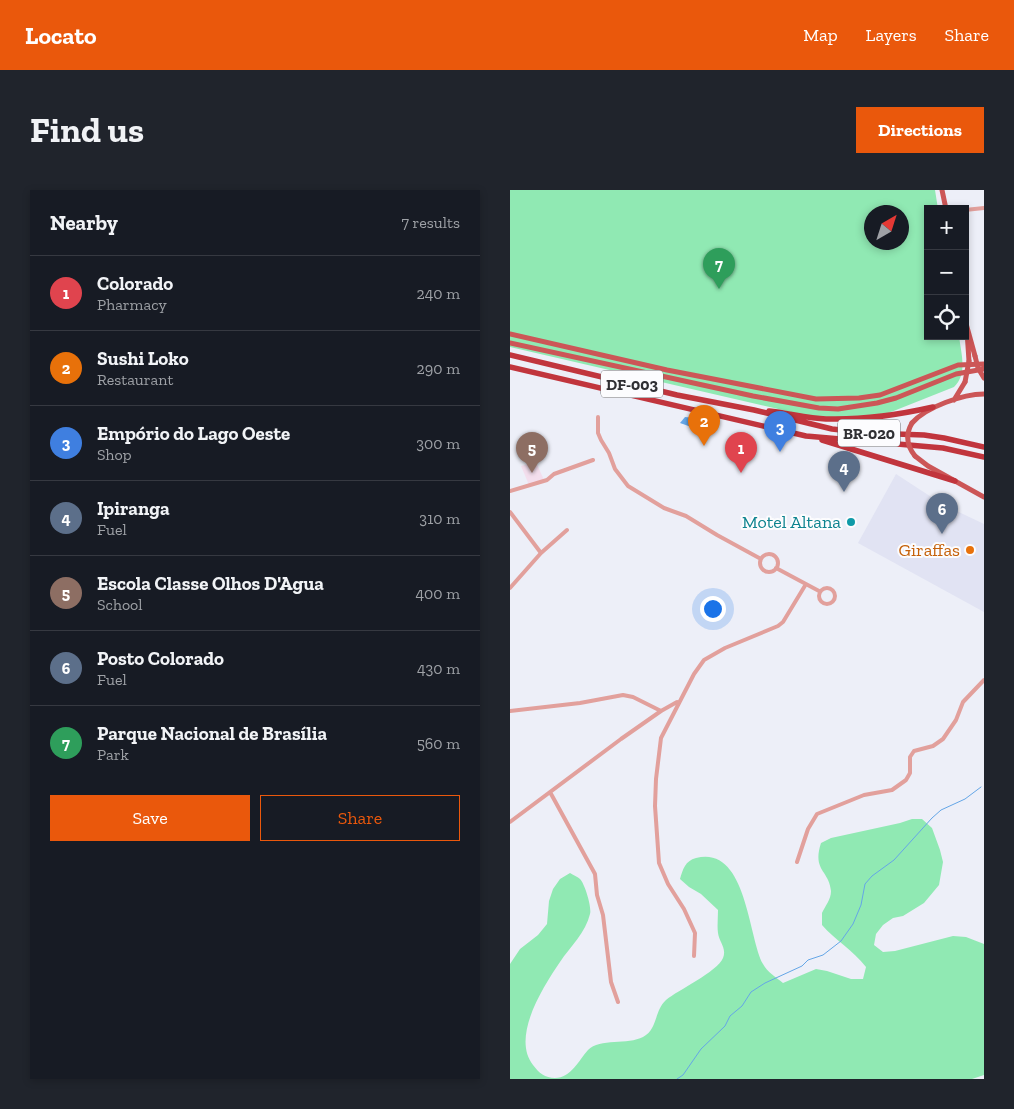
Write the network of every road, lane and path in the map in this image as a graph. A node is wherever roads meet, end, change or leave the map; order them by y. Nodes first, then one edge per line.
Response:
1 (942, 190) edge
2 (945, 205) edge
3 (984, 208) edge
4 (969, 210) edge
5 (510, 334) edge
6 (969, 336) edge
7 (967, 340) edge
8 (510, 342) edge
9 (510, 355) edge
10 (984, 364) edge
11 (510, 367) edge
12 (984, 369) edge
13 (984, 378) edge
14 (984, 395) edge
15 (953, 401) junction
16 (933, 407) junction
17 (754, 410) junction
18 (598, 417) dead end
19 (913, 423) junction
20 (812, 436) junction
21 (984, 447) edge
22 (984, 457) edge
23 (593, 460) dead end
24 (955, 481) junction
25 (510, 491) edge
26 (984, 497) edge
27 (511, 515) edge
28 (566, 530) dead end
29 (541, 553) junction
30 (761, 559) junction
31 (776, 568) junction
32 (806, 584) junction
33 (510, 588) edge
34 (819, 591) junction
35 (984, 680) edge
36 (678, 702) junction
37 (661, 711) junction
38 (510, 712) edge
39 (550, 792) junction
40 (510, 822) edge
41 (796, 862) dead end
42 (694, 956) dead end
43 (618, 1002) dead end

1 - 2 main road
3 - 4 street
5 - 10 main road
6 - 13 main road, bridge
7 - 15 main road, bridge
8 - 12 main road
9 - 17 highway, DF-003
11 - 20 highway, DF-003
14 - 15 main road
14 - 19 main road
15 - 16 main road
16 - 17 highway
16 - 19 main road
17 - 21 highway, BR-020
18 - 30 street
19 - 24 main road, bridge
20 - 22 highway, BR-020
20 - 24 highway
23 - 25 street
24 - 26 main road
27 - 29 street
28 - 29 street
29 - 33 street
30 - 31 street
30 - 31 street
31 - 32 street
32 - 34 street
32 - 36 street
34 - 34 street
35 - 41 street
36 - 37 street
36 - 42 street
37 - 38 street
37 - 39 street
39 - 40 street
39 - 43 street

